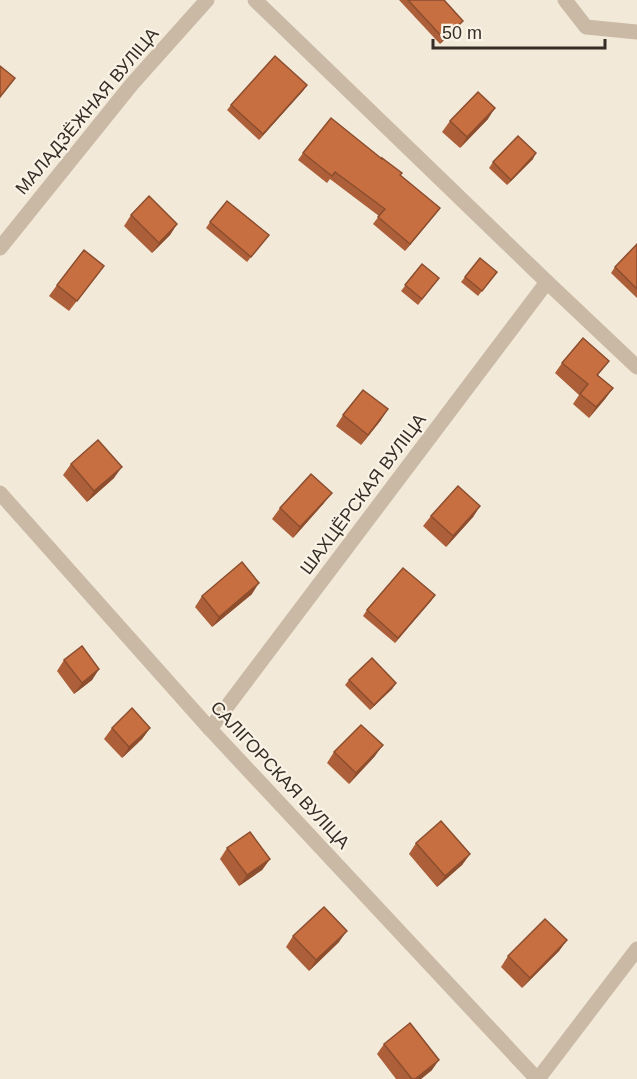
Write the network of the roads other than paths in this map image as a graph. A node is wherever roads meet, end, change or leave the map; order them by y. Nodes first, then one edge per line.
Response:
1 (207, 0) edge
2 (255, 0) edge
3 (565, 0) edge
4 (637, 32) edge
5 (0, 248) edge
6 (547, 282) junction
7 (637, 367) edge
8 (0, 493) edge
9 (210, 729) junction
10 (637, 949) edge
11 (537, 1079) edge

1 - 5 street, МАЛАДЗЁЖНАЯ ВУЛІЦА
2 - 6 street
3 - 4 street
6 - 7 street
6 - 9 street, ШАХЦЁРСКАЯ ВУЛІЦА
8 - 9 street, САЛІГОРСКАЯ ВУЛІЦА
9 - 11 street, САЛІГОРСКАЯ ВУЛІЦА
10 - 11 street

